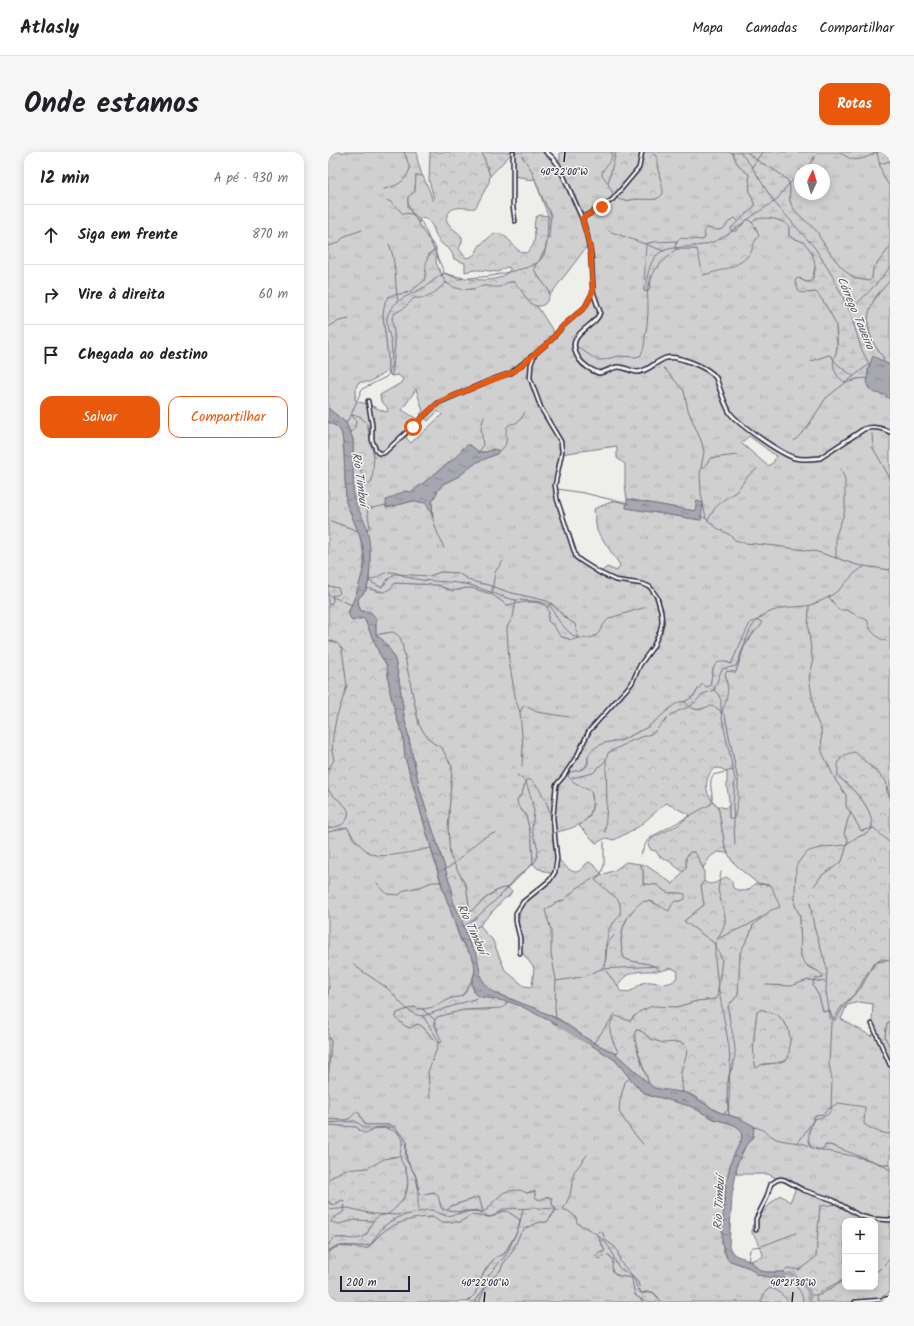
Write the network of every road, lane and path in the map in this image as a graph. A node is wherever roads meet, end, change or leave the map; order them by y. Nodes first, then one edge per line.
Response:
1 (513, 152) edge
2 (546, 152) edge
3 (642, 152) edge
4 (582, 218) junction
5 (515, 221) dead end
6 (593, 292) junction
7 (533, 356) junction
8 (368, 401) dead end
9 (890, 432) edge
10 (520, 953) dead end
11 (872, 1024) dead end
12 (890, 1065) edge
13 (890, 1220) edge
14 (756, 1230) dead end
15 (890, 1298) edge
16 (856, 1302) edge

1 - 5 street
2 - 4 street
3 - 4 street
4 - 6 street
6 - 7 street
6 - 9 street
7 - 8 street
7 - 10 street
11 - 12 street
13 - 14 street
15 - 16 street

